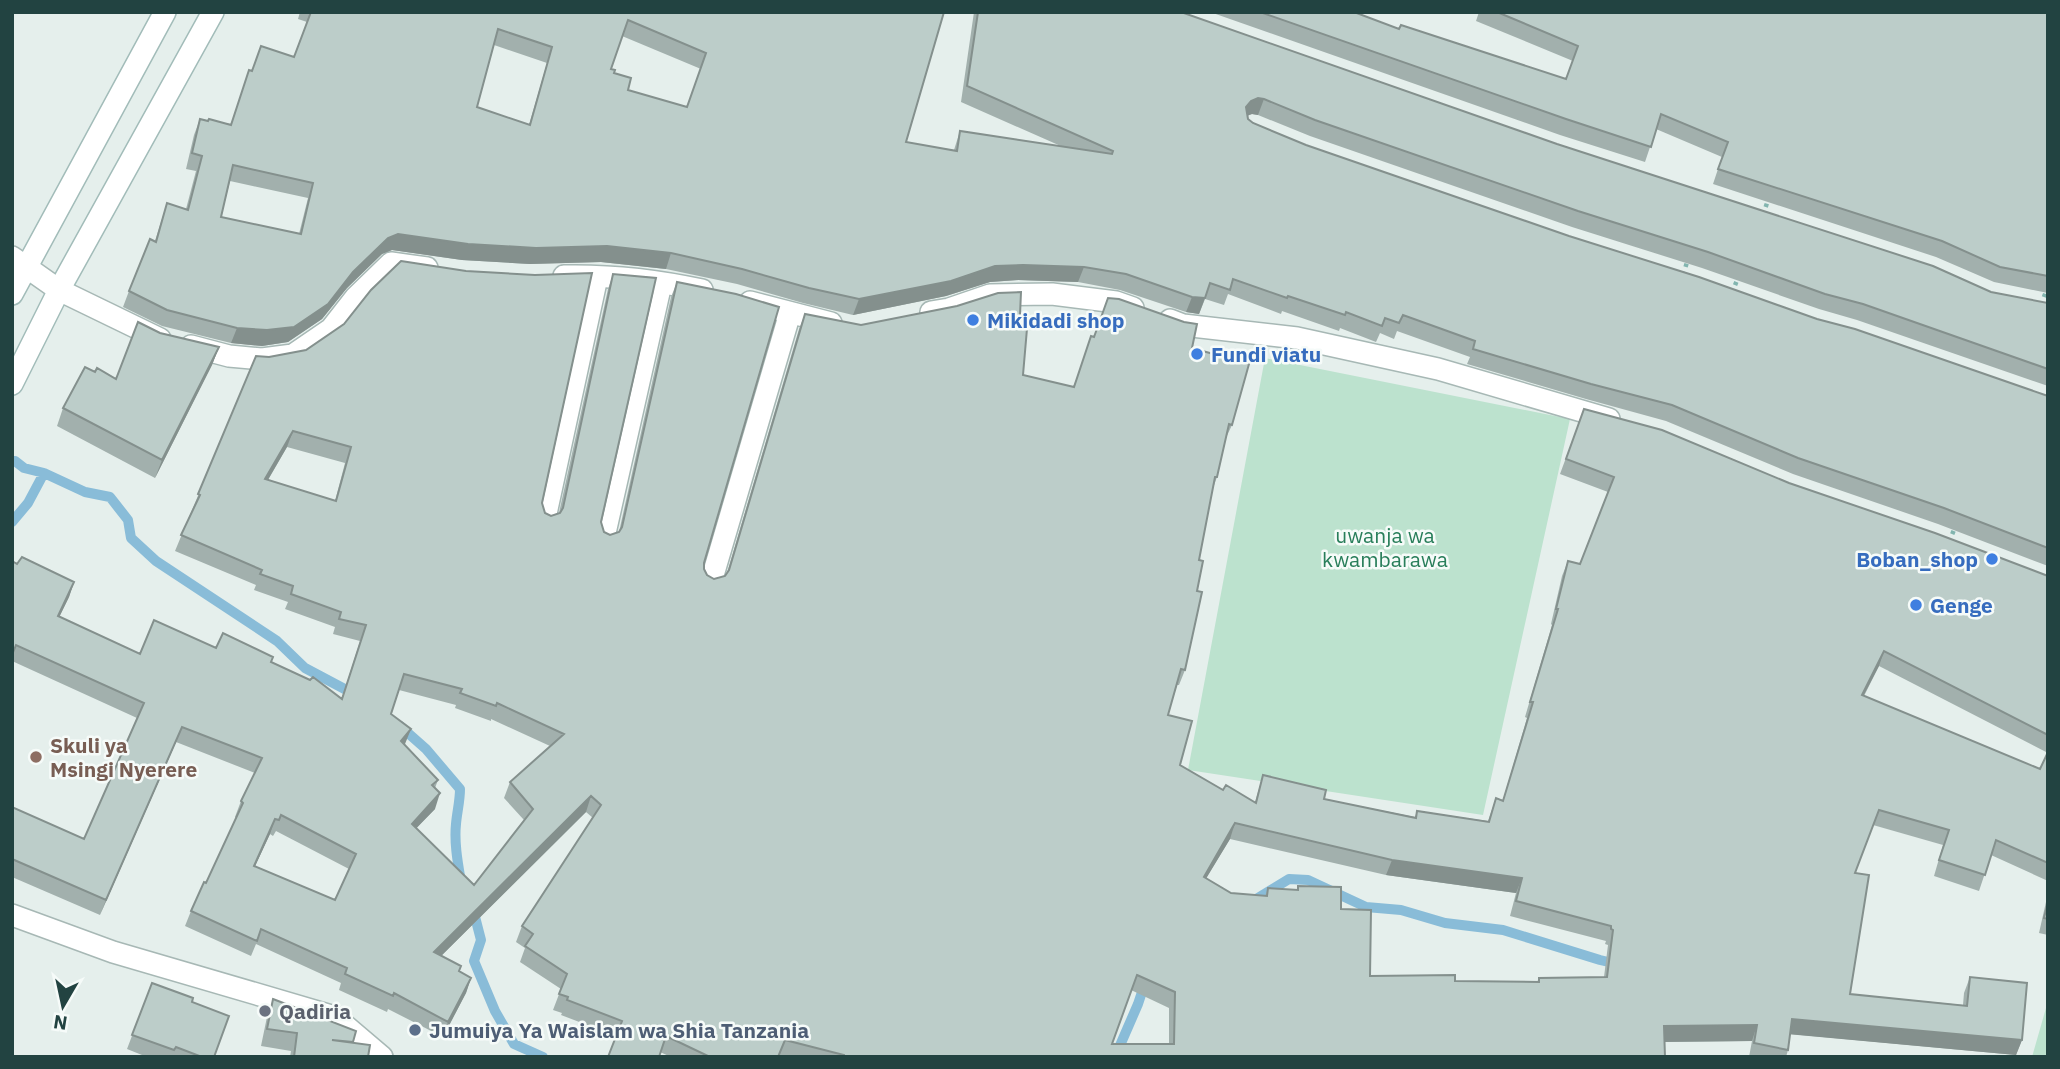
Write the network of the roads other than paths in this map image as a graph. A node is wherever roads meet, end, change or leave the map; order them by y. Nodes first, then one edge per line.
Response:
1 (165, 12) edge
2 (213, 12) edge
3 (19, 262) edge
4 (450, 271) edge
5 (600, 275) junction
6 (544, 276) edge
7 (664, 282) junction
8 (59, 290) junction
9 (12, 294) edge
10 (790, 313) junction
11 (913, 316) edge
12 (853, 328) edge
13 (12, 384) edge
14 (1625, 423) edge
15 (547, 521) edge
16 (606, 540) edge
17 (711, 582) edge
18 (12, 915) edge
19 (382, 1057) edge

1 - 3 street
2 - 8 street
3 - 8 street
3 - 9 street
4 - 8 street
5 - 6 street
5 - 7 street
5 - 15 lane
7 - 10 street
7 - 16 lane
8 - 13 street
10 - 12 street
10 - 17 street
11 - 14 street
18 - 19 street

